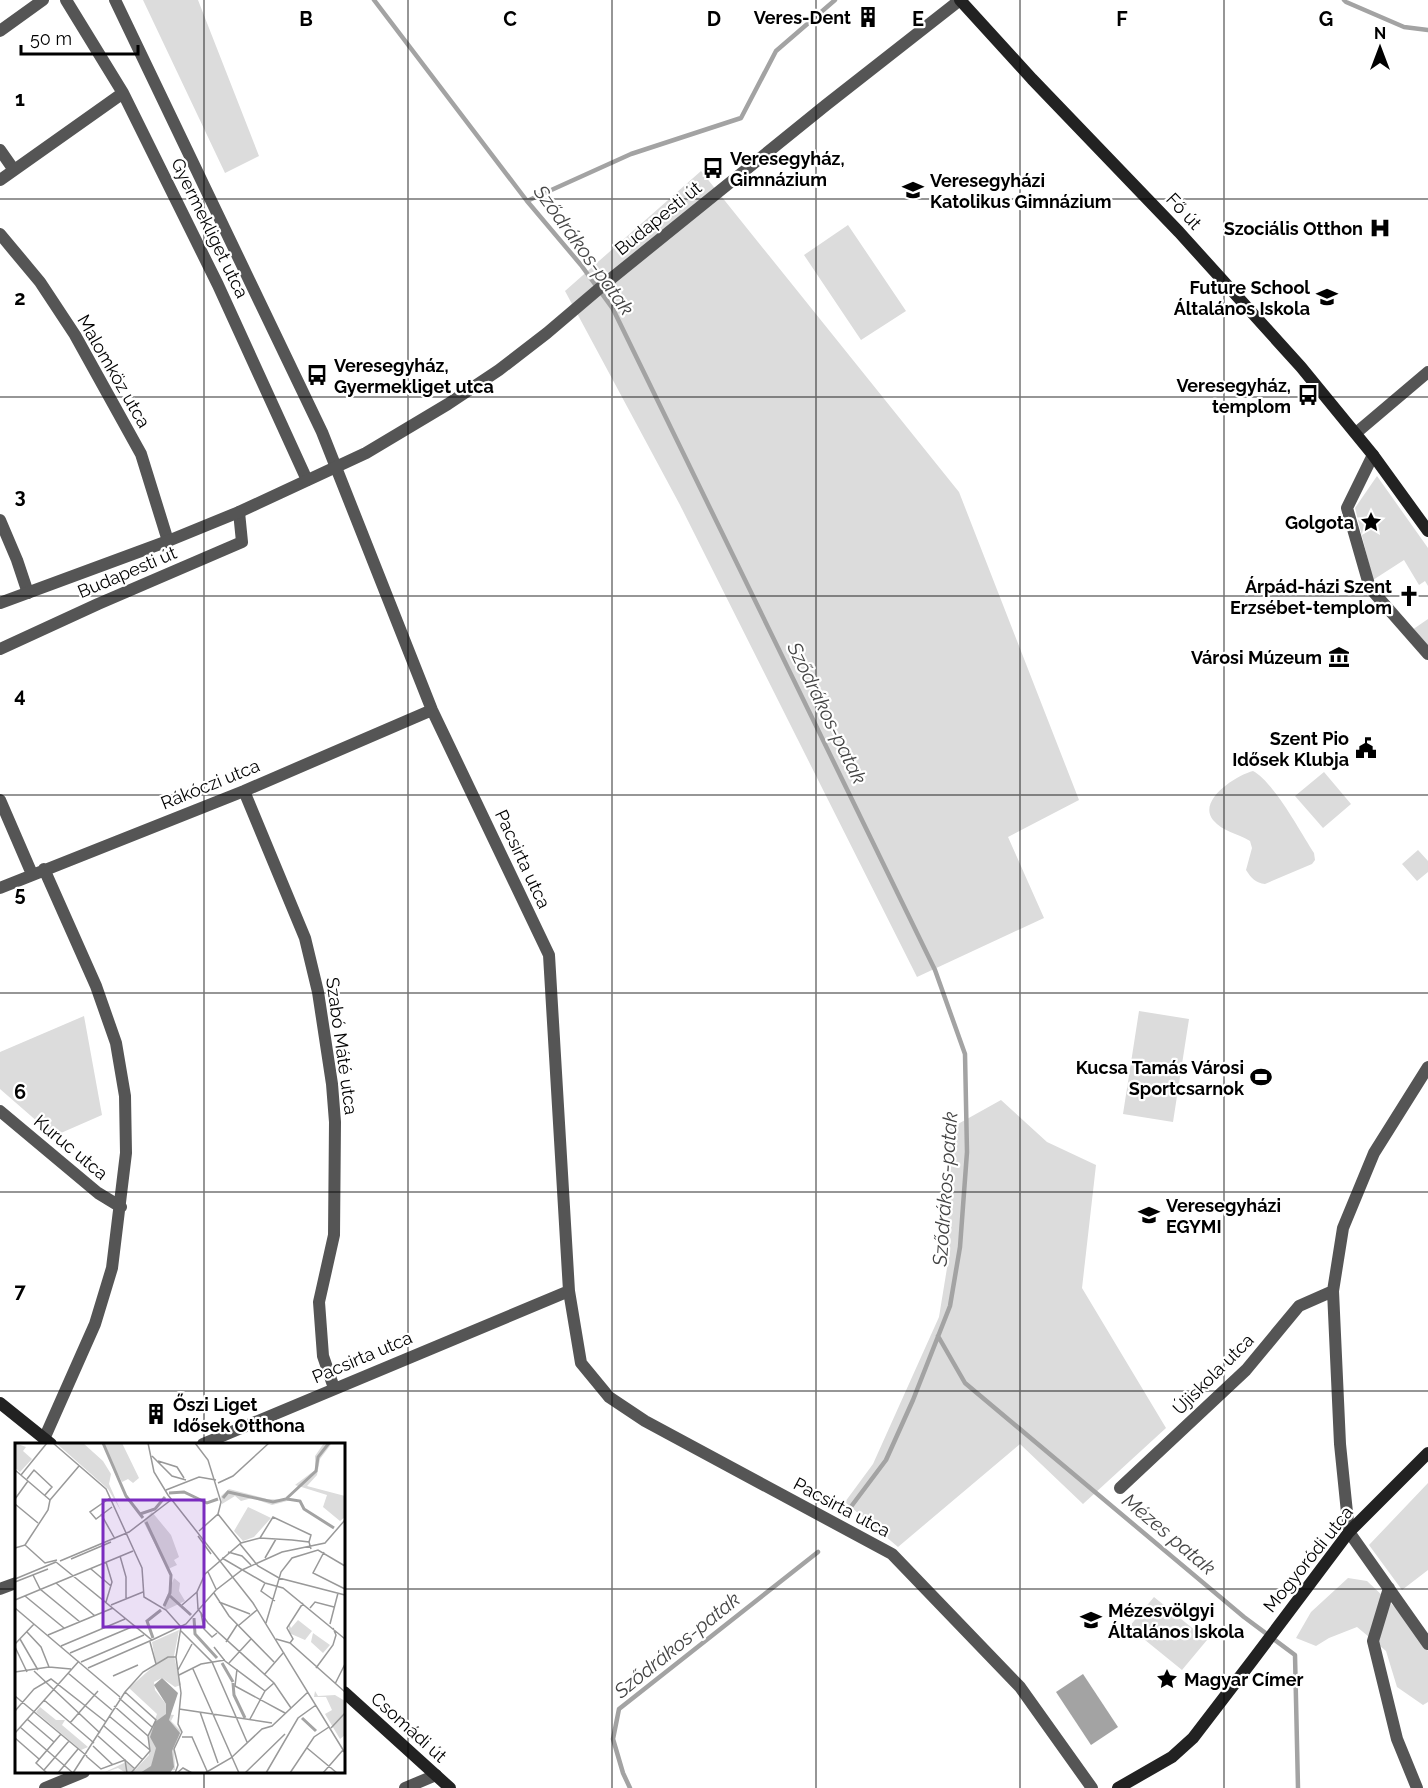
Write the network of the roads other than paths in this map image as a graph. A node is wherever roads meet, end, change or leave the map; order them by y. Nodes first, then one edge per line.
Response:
1 (43, 0) edge
2 (66, 0) edge
3 (115, 0) edge
4 (960, 0) edge
5 (0, 31) edge
6 (123, 93) junction
7 (0, 150) edge
8 (14, 170) junction
9 (0, 180) edge
10 (0, 234) edge
11 (1428, 372) edge
12 (1356, 433) junction
13 (1373, 455) junction
14 (335, 468) junction
15 (307, 480) junction
16 (239, 512) junction
17 (0, 520) edge
18 (1428, 531) edge
19 (168, 541) junction
20 (28, 592) junction
21 (0, 603) edge
22 (0, 649) edge
23 (1428, 654) edge
24 (432, 710) junction
25 (244, 791) junction
26 (0, 800) edge
27 (38, 872) junction
28 (0, 888) edge
29 (1428, 1067) edge
30 (0, 1111) edge
31 (121, 1207) junction
32 (569, 1291) junction
33 (1333, 1291) junction
34 (334, 1388) junction
35 (0, 1403) edge
36 (48, 1442) edge
37 (205, 1443) edge
38 (1428, 1453) edge
39 (1119, 1488) dead end
40 (1349, 1532) junction
41 (15, 1582) edge
42 (1389, 1588) junction
43 (0, 1590) edge
44 (1428, 1644) edge
45 (345, 1693) edge
46 (82, 1773) edge
47 (436, 1775) junction
48 (45, 1788) edge
49 (405, 1788) edge
50 (450, 1788) edge
51 (1092, 1788) edge
52 (1118, 1788) edge
53 (1417, 1788) edge

1 - 5 street
2 - 6 street, Gyermekliget utca
3 - 14 street, Gyermekliget utca
4 - 12 main road, Fő út
4 - 14 street, Budapesti út
6 - 8 street
6 - 15 street, Gyermekliget utca
7 - 8 street
8 - 9 street
10 - 19 street, Malomköz utca
11 - 12 street
12 - 13 main road, Fő út
13 - 18 main road, Fő út
13 - 23 street
14 - 15 street, Budapesti út
14 - 24 street, Pacsirta utca
15 - 16 street, Budapesti út
16 - 19 street, Budapesti út
16 - 22 street, Budapesti út
17 - 20 street
19 - 20 street, Budapesti út
20 - 21 street, Budapesti út
24 - 25 street, Rákóczi utca
24 - 32 street, Pacsirta utca
25 - 27 street, Rákóczi utca
25 - 34 street, Szabó Máté utca
26 - 27 street
27 - 28 street, Rákóczi utca
27 - 31 street
29 - 33 street
30 - 31 street, Kuruc utca
31 - 36 street
32 - 34 street, Pacsirta utca
32 - 51 street, Pacsirta utca
33 - 39 street, Újiskola utca
33 - 40 street
34 - 37 street, Pacsirta utca
35 - 36 main road
38 - 40 main road, Mogyoródi utca
40 - 42 street
40 - 52 main road, Mogyoródi utca
41 - 43 street
42 - 44 street
42 - 53 street
45 - 47 main road, Csomádi út
46 - 48 street
47 - 49 street
47 - 50 main road, Csomádi út

